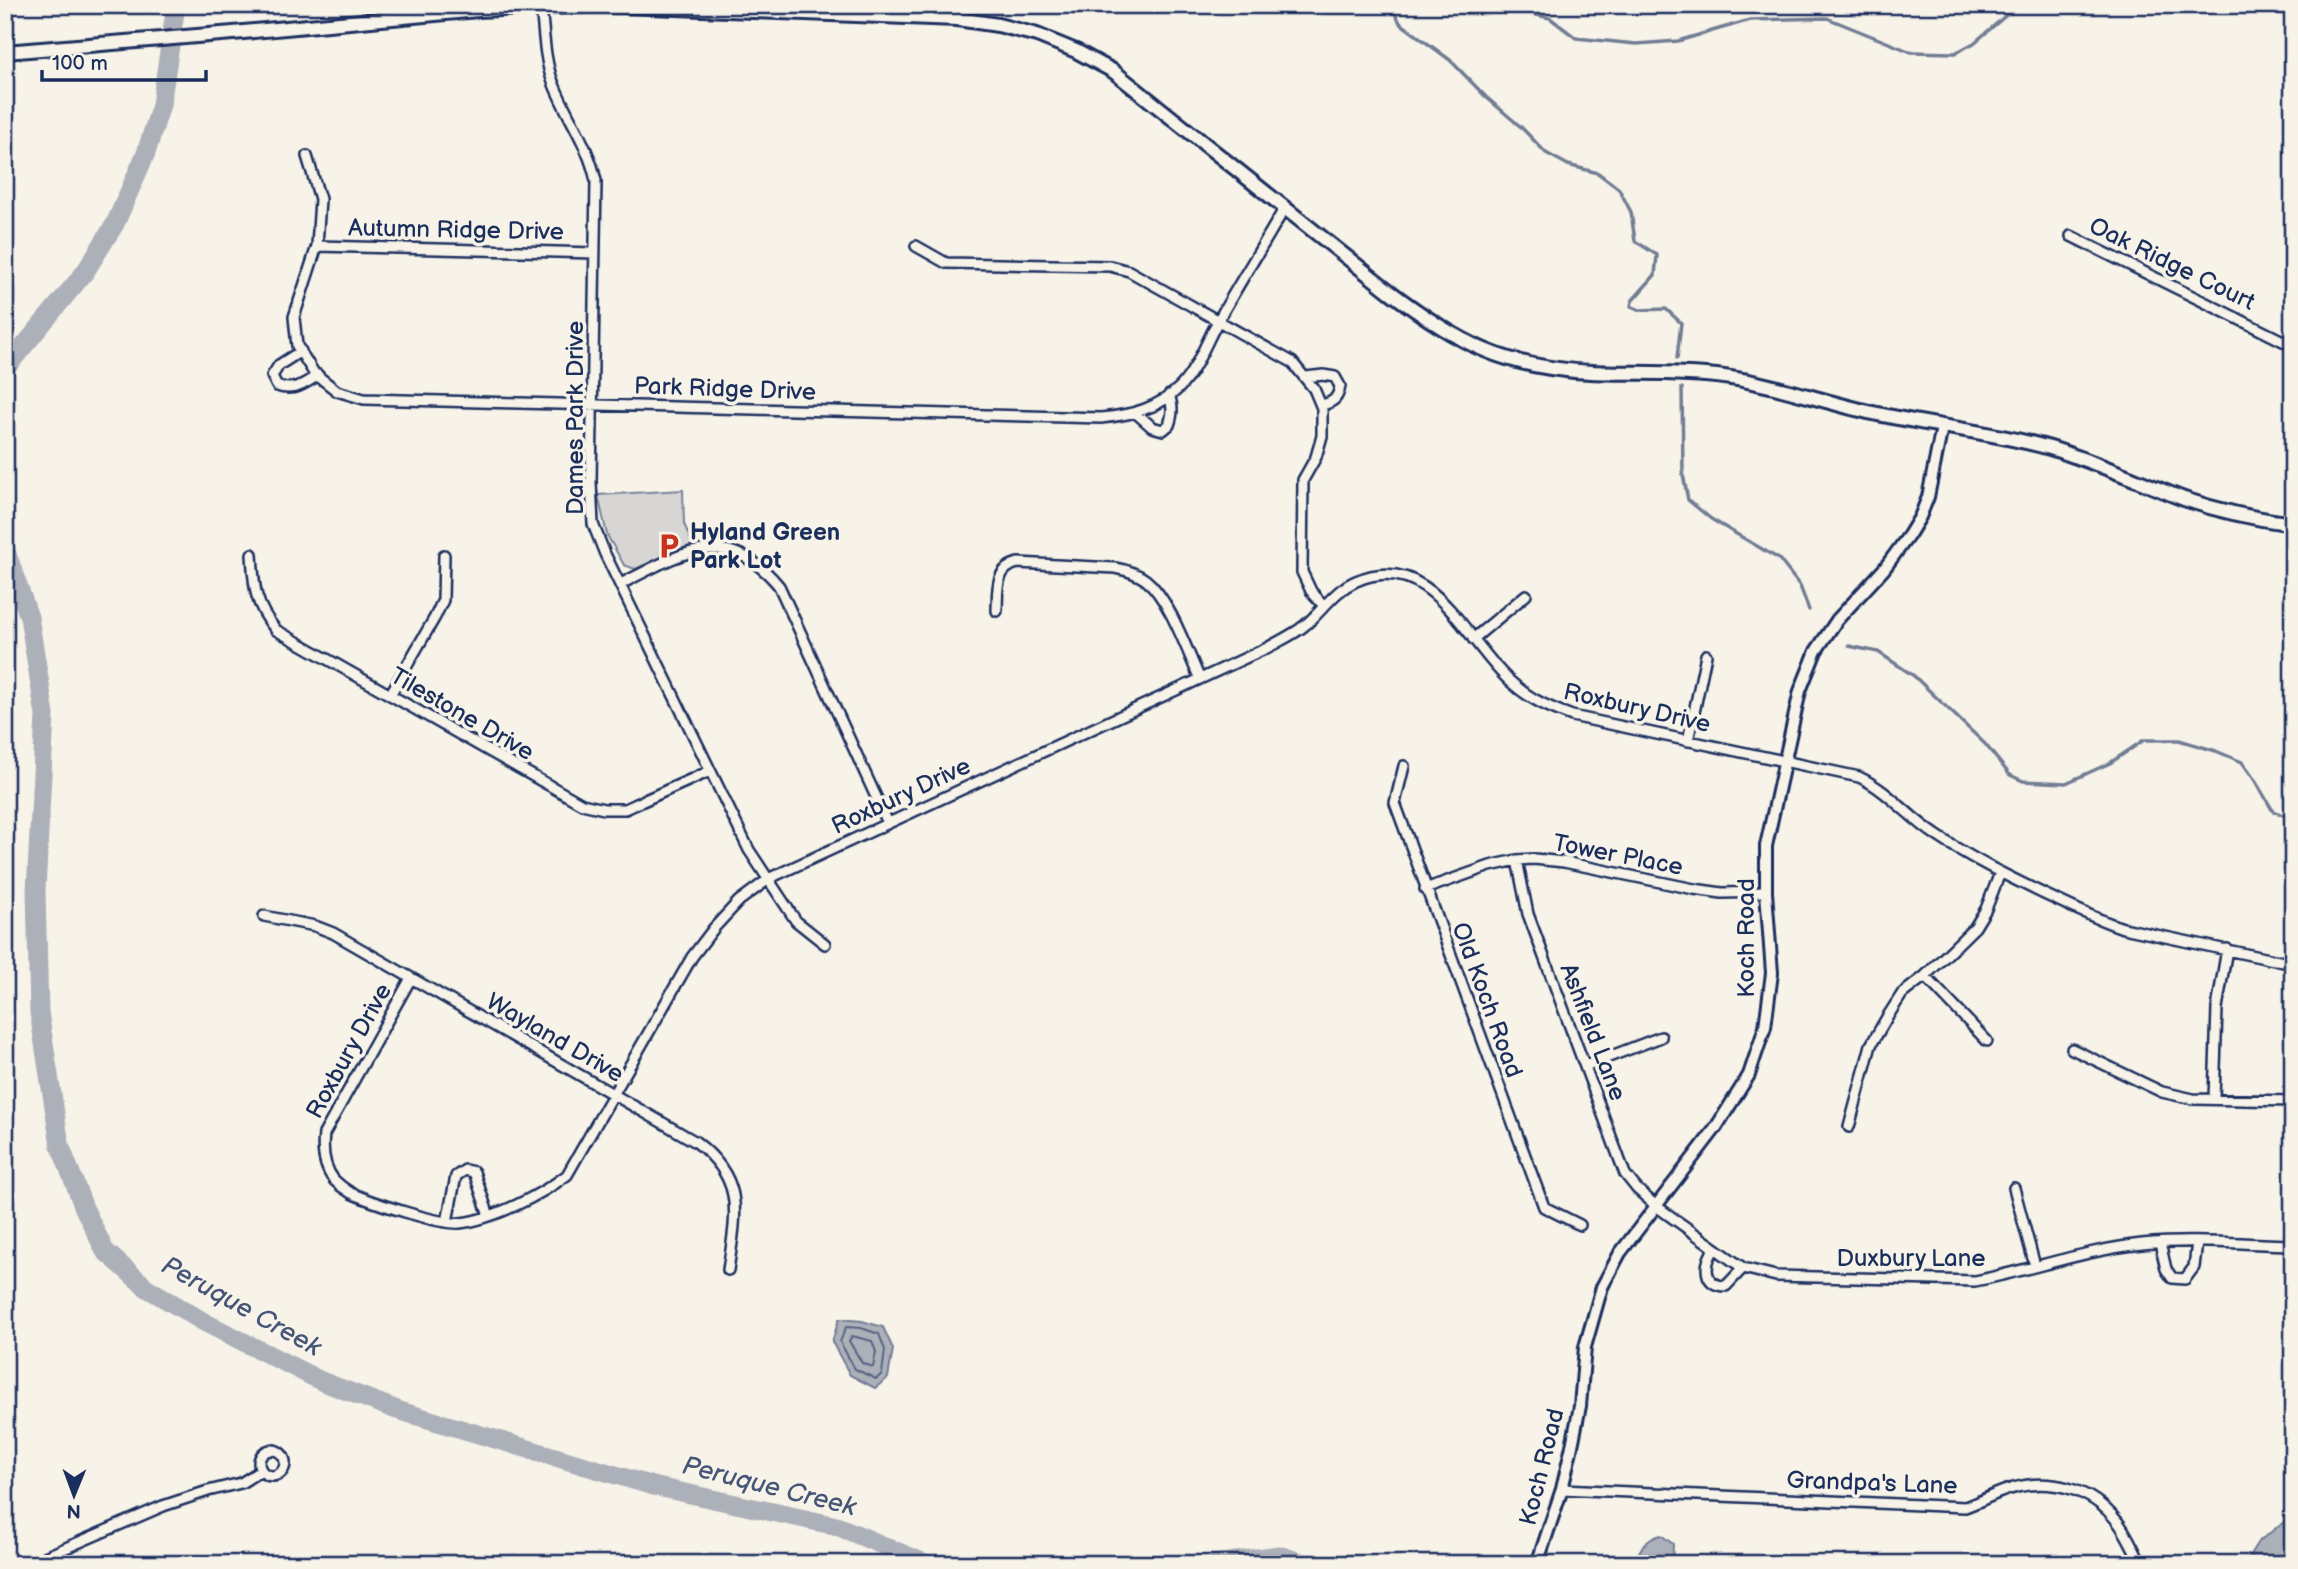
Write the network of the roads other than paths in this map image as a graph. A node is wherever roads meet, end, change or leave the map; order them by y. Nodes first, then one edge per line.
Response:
1 (541, 7) junction
2 (5, 52) edge
3 (307, 156) dead end
4 (1284, 209) junction
5 (2071, 236) dead end
6 (317, 246) junction
7 (916, 246) dead end
8 (595, 253) junction
9 (1219, 320) junction
10 (2293, 346) edge
11 (301, 351) junction
12 (318, 375) junction
13 (1306, 377) junction
14 (1169, 395) junction
15 (592, 405) junction
16 (1322, 405) junction
17 (1136, 413) junction
18 (1942, 427) junction
19 (2293, 524) edge
20 (252, 554) dead end
21 (444, 555) dead end
22 (621, 584) junction
23 (1526, 595) dead end
24 (1324, 606) junction
25 (998, 611) dead end
26 (1473, 639) junction
27 (1706, 654) dead end
28 (1200, 679) junction
29 (390, 695) junction
30 (1688, 741) junction
31 (1785, 762) junction
32 (1404, 766) dead end
33 (710, 771) junction
34 (888, 823) junction
35 (1517, 860) junction
36 (2000, 873) junction
37 (769, 878) junction
38 (1425, 889) junction
39 (1766, 892) junction
40 (264, 916) dead end
41 (825, 944) dead end
42 (2227, 949) junction
43 (2293, 964) edge
44 (1925, 976) junction
45 (411, 978) junction
46 (1661, 1037) dead end
47 (1987, 1041) dead end
48 (2072, 1049) dead end
49 (1585, 1066) junction
50 (614, 1093) junction
51 (2214, 1099) junction
52 (2293, 1101) edge
53 (1849, 1126) dead end
54 (2014, 1188) dead end
55 (1656, 1206) junction
56 (489, 1216) junction
57 (447, 1222) junction
58 (1580, 1226) dead end
59 (2197, 1242) junction
60 (2160, 1243) junction
61 (2293, 1245) edge
62 (1715, 1248) junction
63 (2035, 1266) junction
64 (1743, 1268) junction
65 (728, 1270) dead end
66 (260, 1471) dead end
67 (1562, 1489) junction
68 (8, 1562) edge
69 (38, 1562) edge
70 (1537, 1564) edge
71 (2141, 1564) edge

1 - 2 main road
1 - 4 main road
1 - 8 street, Dames Park Drive
3 - 6 street, Park Ridge Drive
4 - 9 street, Park Ridge Drive
4 - 18 main road
5 - 10 street, Oak Ridge Court
6 - 8 street, Autumn Ridge Drive
6 - 11 street, Park Ridge Drive
7 - 9 street
8 - 15 street, Dames Park Drive
9 - 13 street
9 - 14 street, Park Ridge Drive
11 - 12 street, Park Ridge Drive
11 - 12 street
12 - 15 street, Park Ridge Drive
13 - 16 street
13 - 16 street
14 - 17 street, Park Ridge Drive
14 - 17 street
15 - 17 street, Park Ridge Drive
15 - 22 street, Dames Park Drive
16 - 24 street
18 - 19 main road
18 - 31 street, Koch Road
20 - 29 street, Tilestone Drive
21 - 29 street
22 - 33 street, Dames Park Drive
22 - 34 street
23 - 26 street
24 - 26 street, Roxbury Drive
24 - 28 street, Roxbury Drive
25 - 28 street
26 - 30 street, Roxbury Drive
27 - 30 street
28 - 34 street, Roxbury Drive
29 - 33 street, Tilestone Drive
30 - 31 street, Roxbury Drive
31 - 36 street, Roxbury Drive
31 - 39 street, Koch Road
32 - 38 street, Old Koch Road
33 - 37 street, Dames Park Drive
34 - 37 street, Roxbury Drive
35 - 38 street, Tower Place
35 - 39 street, Tower Place
35 - 49 street, Ashfield Lane
36 - 42 street, Roxbury Drive
36 - 44 street
37 - 41 street, Dames Park Drive
37 - 50 street, Roxbury Drive
38 - 58 street, Old Koch Road
39 - 55 street, Koch Road
40 - 45 street, Wayland Drive
42 - 43 street, Roxbury Drive
42 - 51 street
44 - 47 street
44 - 53 street
45 - 50 street, Wayland Drive
45 - 57 street, Roxbury Drive
46 - 49 street
48 - 51 street
49 - 55 street, Ashfield Lane
50 - 56 street, Roxbury Drive
50 - 65 street, Wayland Drive
51 - 52 street
54 - 63 street
55 - 62 street, Duxbury Lane
55 - 67 street, Koch Road
56 - 57 street, Roxbury Drive
56 - 57 street
59 - 60 street, Duxbury Lane
59 - 60 street
59 - 61 street, Duxbury Lane
60 - 63 street, Duxbury Lane
62 - 64 street, Duxbury Lane
62 - 64 street
63 - 64 street, Duxbury Lane
66 - 69 street
67 - 70 street, Koch Road
67 - 71 street, Grandpa's Lane
68 - 69 street

